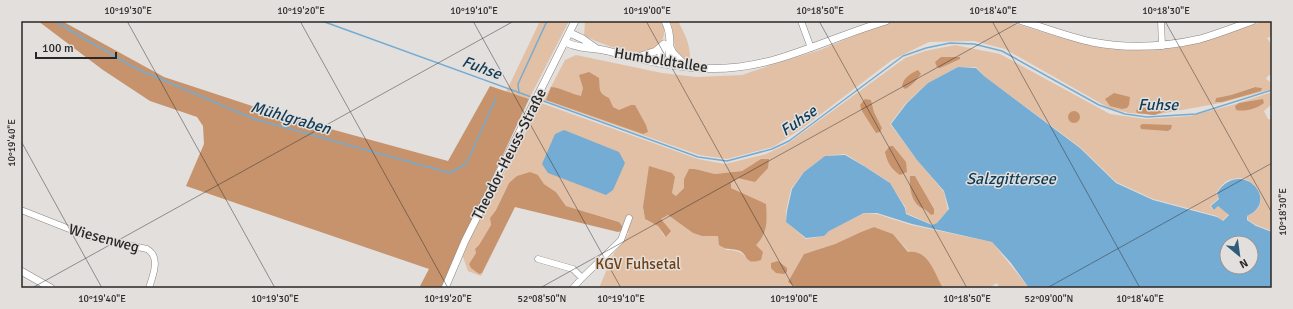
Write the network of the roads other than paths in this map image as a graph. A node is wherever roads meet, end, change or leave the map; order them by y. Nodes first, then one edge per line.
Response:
1 (576, 21) edge
2 (665, 21) edge
3 (801, 21) edge
4 (886, 21) edge
5 (1022, 21) edge
6 (1161, 21) edge
7 (1252, 21) edge
8 (570, 33) junction
9 (565, 42) junction
10 (667, 46) junction
11 (1162, 46) junction
12 (811, 48) junction
13 (597, 49) junction
14 (635, 58) junction
15 (659, 62) junction
16 (668, 63) junction
17 (686, 66) junction
18 (21, 210) edge
19 (629, 218) dead end
20 (538, 259) dead end
21 (21, 271) edge
22 (582, 278) junction
23 (51, 288) edge
24 (149, 288) edge
25 (445, 288) edge
26 (574, 288) edge

1 - 8 street, Theodor-Heuss-Straße
2 - 10 street
3 - 12 street
4 - 12 street, Humboldtallee
5 - 11 street
6 - 11 street
7 - 11 street
8 - 9 street, Theodor-Heuss-Straße
8 - 13 street, Humboldtallee
9 - 13 street, Humboldtallee
9 - 25 street, Theodor-Heuss-Straße
10 - 14 street
10 - 15 street
10 - 16 street
10 - 17 street
12 - 17 street, Humboldtallee
13 - 14 street, Humboldtallee
14 - 15 street, Humboldtallee
15 - 16 street, Humboldtallee
16 - 17 street, Humboldtallee
18 - 24 street, Wiesenweg
19 - 22 street
20 - 22 street
21 - 23 street
22 - 26 street

